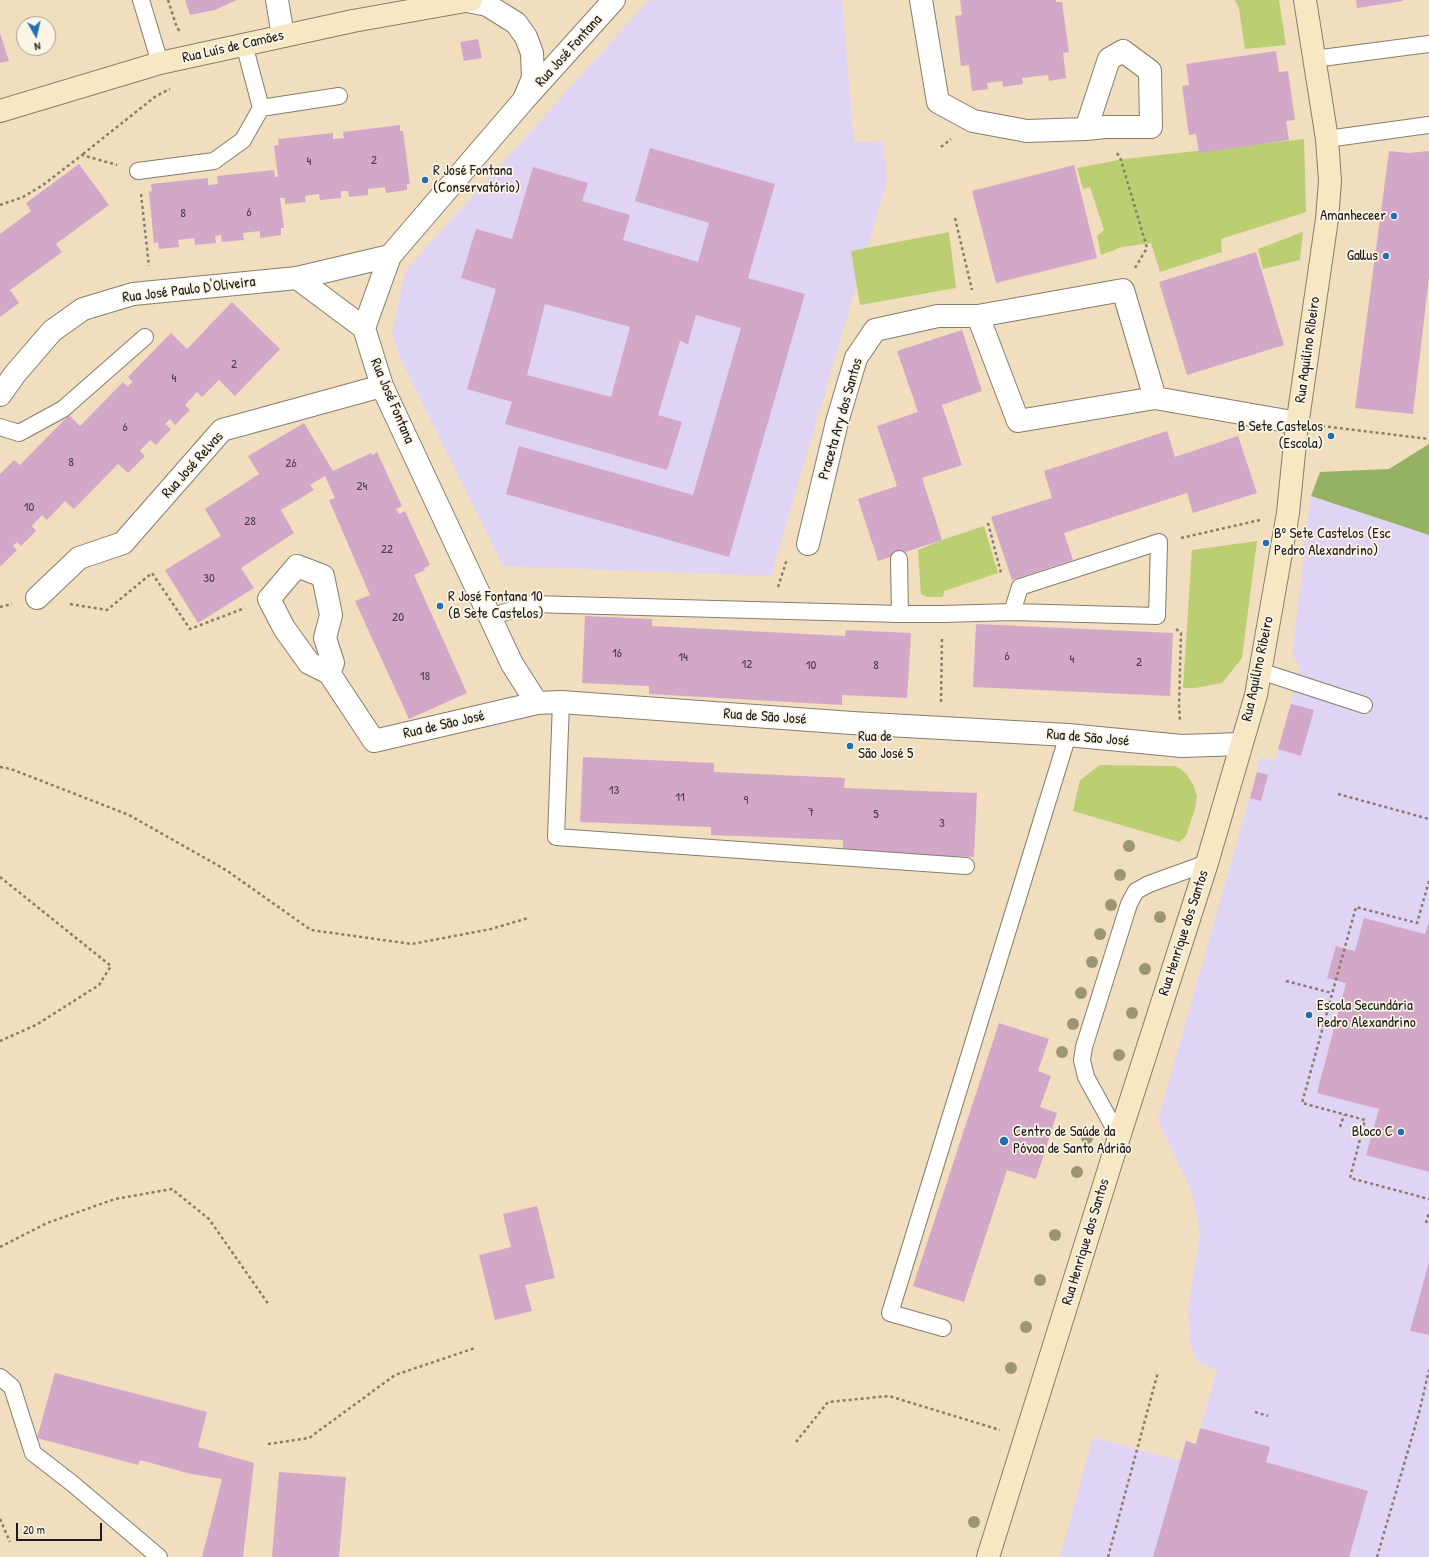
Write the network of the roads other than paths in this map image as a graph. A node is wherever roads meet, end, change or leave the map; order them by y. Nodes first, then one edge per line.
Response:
1 (141, 0) edge
2 (277, 0) edge
3 (469, 0) edge
4 (614, 0) edge
5 (921, 0) edge
6 (1305, 0) edge
7 (283, 36) junction
8 (244, 44) junction
9 (1429, 44) edge
10 (1314, 59) junction
11 (160, 64) junction
12 (340, 96) dead end
13 (523, 101) junction
14 (261, 108) junction
15 (0, 111) edge
16 (1429, 125) edge
17 (1095, 128) road end
18 (1327, 139) junction
19 (138, 170) road end
20 (390, 256) junction
21 (297, 278) junction
22 (978, 316) junction
23 (364, 328) junction
24 (145, 337) dead end
25 (382, 386) junction
26 (0, 395) edge
27 (1155, 398) junction
28 (1298, 423) junction
29 (0, 427) edge
30 (808, 544) road end
31 (899, 559) dead end
32 (37, 598) road end
33 (1012, 612) junction
34 (900, 614) junction
35 (490, 617) junction
36 (1260, 671) junction
37 (329, 673) junction
38 (561, 702) junction
39 (537, 703) junction
40 (1364, 705) dead end
41 (1068, 735) junction
42 (1241, 744) junction
43 (1206, 863) junction
44 (966, 866) dead end
45 (1119, 1137) junction
46 (943, 1328) dead end
47 (0, 1377) edge
48 (159, 1557) edge
49 (988, 1557) edge

1 - 11 lane
2 - 7 street
3 - 7 street, Rua Luís de Camões
3 - 13 street, Rua José Fontana
4 - 13 street, Rua José Fontana
5 - 17 street
6 - 10 street, Rua Aquilino Ribeiro
7 - 8 street, Rua Luís de Camões
8 - 11 street, Rua Luís de Camões
8 - 14 lane
9 - 10 lane
10 - 18 street, Rua Aquilino Ribeiro
11 - 15 street, Rua Luís de Camões
12 - 14 lane
13 - 20 street, Rua José Fontana
14 - 19 lane
16 - 18 lane
18 - 28 street, Rua Aquilino Ribeiro
20 - 21 street, Rua José Paulo D'Oliveira
20 - 23 street, Rua José Fontana
21 - 23 street
21 - 26 street, Rua José Paulo D'Oliveira
22 - 27 street
22 - 27 street, Praceta Ary dos Santos
22 - 30 street, Praceta Ary dos Santos
23 - 25 street, Rua José Fontana
24 - 29 lane
25 - 32 street, Rua José Relvas
25 - 35 street, Rua José Fontana
27 - 28 street
28 - 36 street, Rua Aquilino Ribeiro
31 - 34 lane
33 - 33 lane
33 - 34 lane
34 - 35 lane
35 - 39 street, Rua José Fontana
36 - 40 lane
36 - 42 street, Rua Aquilino Ribeiro
37 - 37 street, Rua de São José
37 - 39 street, Rua de São José
38 - 39 street, Rua de São José
38 - 41 street, Rua de São José
38 - 44 lane
41 - 42 street, Rua de São José
41 - 46 lane
42 - 43 street, Rua Henrique dos Santos
43 - 45 street, Rua Henrique dos Santos
43 - 45 lane
45 - 49 street, Rua Henrique dos Santos
47 - 48 lane

